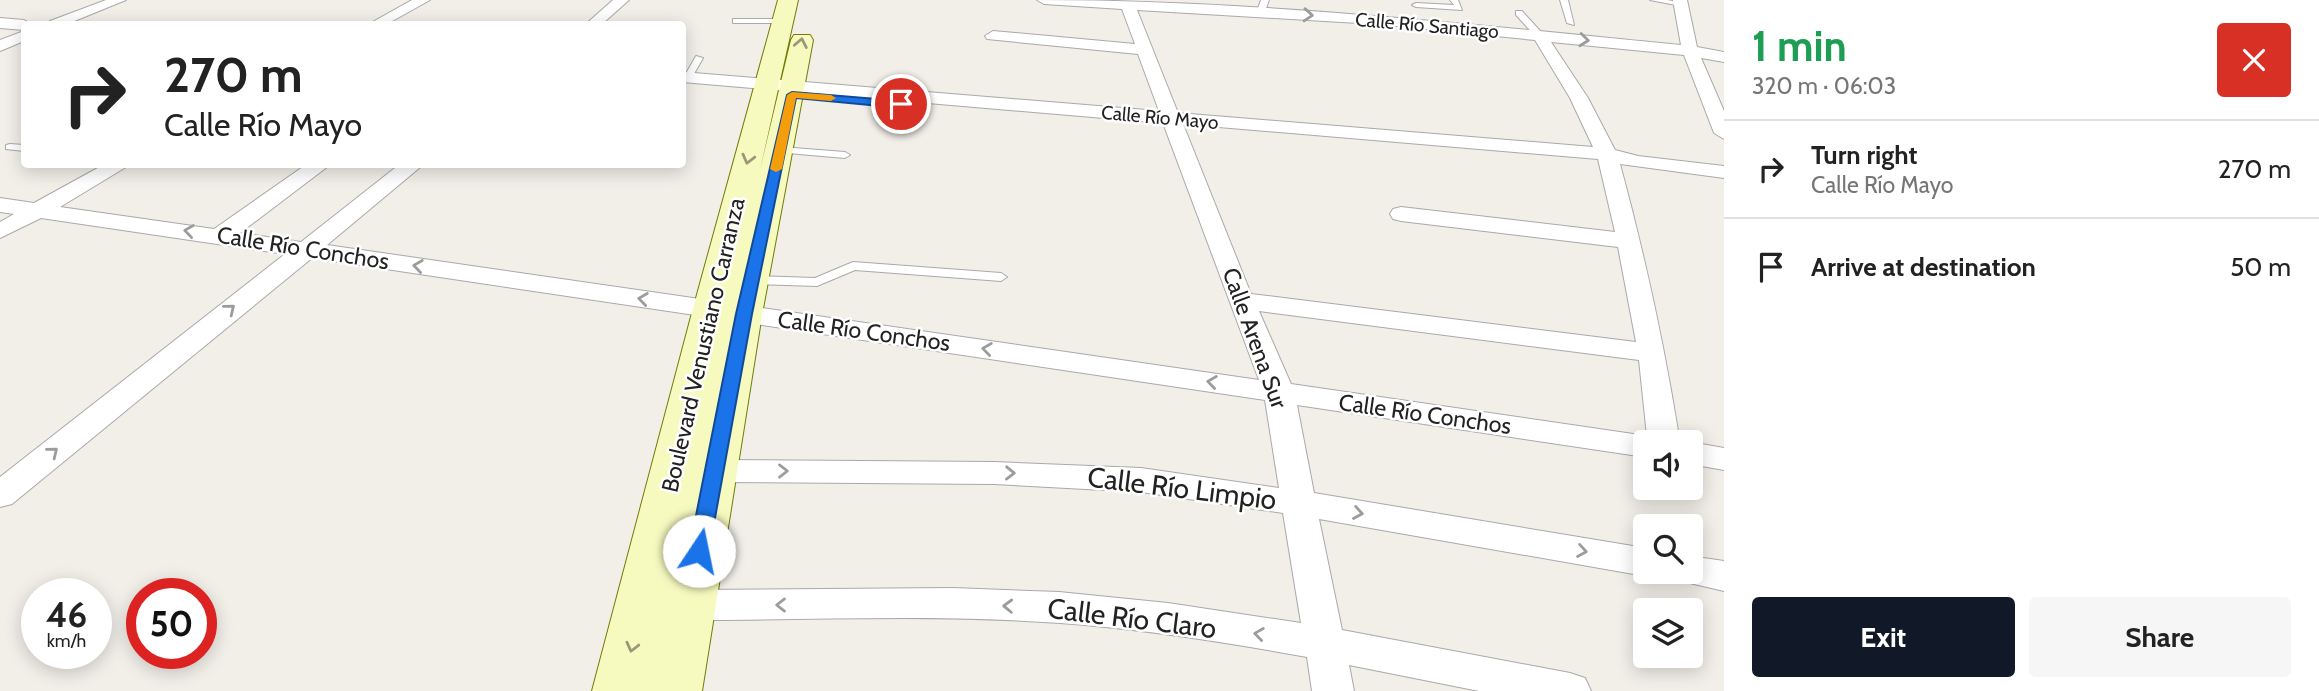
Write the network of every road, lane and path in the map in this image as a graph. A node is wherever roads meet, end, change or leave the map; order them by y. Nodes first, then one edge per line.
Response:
1 (119, 0) edge
2 (423, 0) edge
3 (622, 0) edge
4 (788, 0) edge
5 (1044, 0) edge
6 (1454, 0) edge
7 (1564, 0) edge
8 (1654, 0) edge
9 (1124, 2) edge
10 (1680, 2) edge
11 (1415, 3) edge
12 (1263, 6) edge
13 (1519, 13) dead end
14 (63, 21) edge
15 (383, 21) edge
16 (597, 21) edge
17 (736, 21) dead end
18 (783, 21) junction
19 (806, 21) dead end
20 (1571, 23) dead end
21 (1424, 24) junction
22 (0, 25) edge
23 (21, 27) edge
24 (1539, 35) junction
25 (993, 36) dead end
26 (21, 37) edge
27 (0, 46) edge
28 (1147, 50) junction
29 (1689, 51) junction
30 (1724, 57) edge
31 (699, 58) dead end
32 (686, 77) edge
33 (686, 80) edge
34 (779, 90) junction
35 (1174, 123) junction
36 (1724, 134) edge
37 (10, 146) dead end
38 (21, 148) edge
39 (780, 150) junction
40 (845, 155) dead end
41 (1608, 159) junction
42 (114, 168) edge
43 (315, 168) edge
44 (409, 168) edge
45 (1724, 172) edge
46 (0, 205) edge
47 (38, 210) junction
48 (1401, 214) dead end
49 (0, 231) edge
50 (220, 236) junction
51 (1629, 241) junction
52 (305, 249) junction
53 (1001, 277) dead end
54 (735, 301) junction
55 (1241, 301) junction
56 (1652, 353) junction
57 (1279, 392) junction
58 (1662, 430) edge
59 (1633, 444) edge
60 (1703, 455) edge
61 (1724, 459) edge
62 (715, 471) junction
63 (0, 495) edge
64 (1301, 503) junction
65 (1633, 560) edge
66 (1703, 572) edge
67 (1724, 576) edge
68 (689, 605) junction
69 (1326, 644) junction
70 (621, 691) edge
71 (673, 691) edge
72 (1333, 691) edge
73 (1570, 691) edge

1 - 14 street
2 - 15 street
3 - 16 street
4 - 18 main road, Boulevard Venustiano Carranza
5 - 9 street, Calle Río Santiago
6 - 11 lane
7 - 20 lane
8 - 10 lane
9 - 12 street, Calle Río Santiago
9 - 28 street, Calle Arena Sur
10 - 29 street
11 - 21 lane
12 -> 21 street, Calle Río Santiago
13 - 24 lane
17 - 18 lane
18 - 34 main road, Boulevard Venustiano Carranza
34 -> 19 main road, Boulevard Venustiano Carranza
21 - 24 street, Calle Río Santiago
22 - 23 street
24 -> 29 street, Calle Río Santiago
24 - 41 street
25 - 28 street
26 - 27 street
28 - 35 street, Calle Arena Sur
29 - 30 street, Calle Río Santiago
29 - 36 street
31 - 32 lane
33 - 34 street, Calle Río Mayo
34 - 35 street, Calle Río Mayo
34 - 39 main road, Boulevard Venustiano Carranza
34 -> 54 main road, Boulevard Venustiano Carranza
35 - 41 street, Calle Río Mayo
35 - 55 street, Calle Arena Sur
37 - 38 lane
39 - 40 lane
39 - 54 main road, Boulevard Venustiano Carranza
41 - 45 street, Calle Río Mayo
41 - 51 street
42 - 47 street
43 - 50 street
44 - 52 street
46 - 47 street, Calle Río Conchos
47 - 49 street
50 -> 47 street, Calle Río Conchos
48 - 51 street
50 - 52 street, Calle Río Conchos
51 - 56 street
54 -> 52 street, Calle Río Conchos
63 -> 52 street
53 - 54 lane
57 -> 54 street, Calle Río Conchos
54 - 62 main road, Boulevard Venustiano Carranza
54 -> 70 main road, Boulevard Venustiano Carranza
55 - 56 street
55 - 57 street, Calle Arena Sur
56 - 58 street
57 - 59 street, Calle Río Conchos
57 - 64 street, Calle Arena Sur
60 - 61 street
62 -> 64 street, Calle Río Limpio
62 - 68 main road, Boulevard Venustiano Carranza
64 -> 65 street, Calle Río Limpio
64 - 69 street, Calle Arena Sur
66 - 67 street
69 -> 68 street, Calle Río Claro
68 - 71 main road, Boulevard Venustiano Carranza
69 - 72 street, Calle Arena Sur
69 - 73 street, Calle Río Claro

